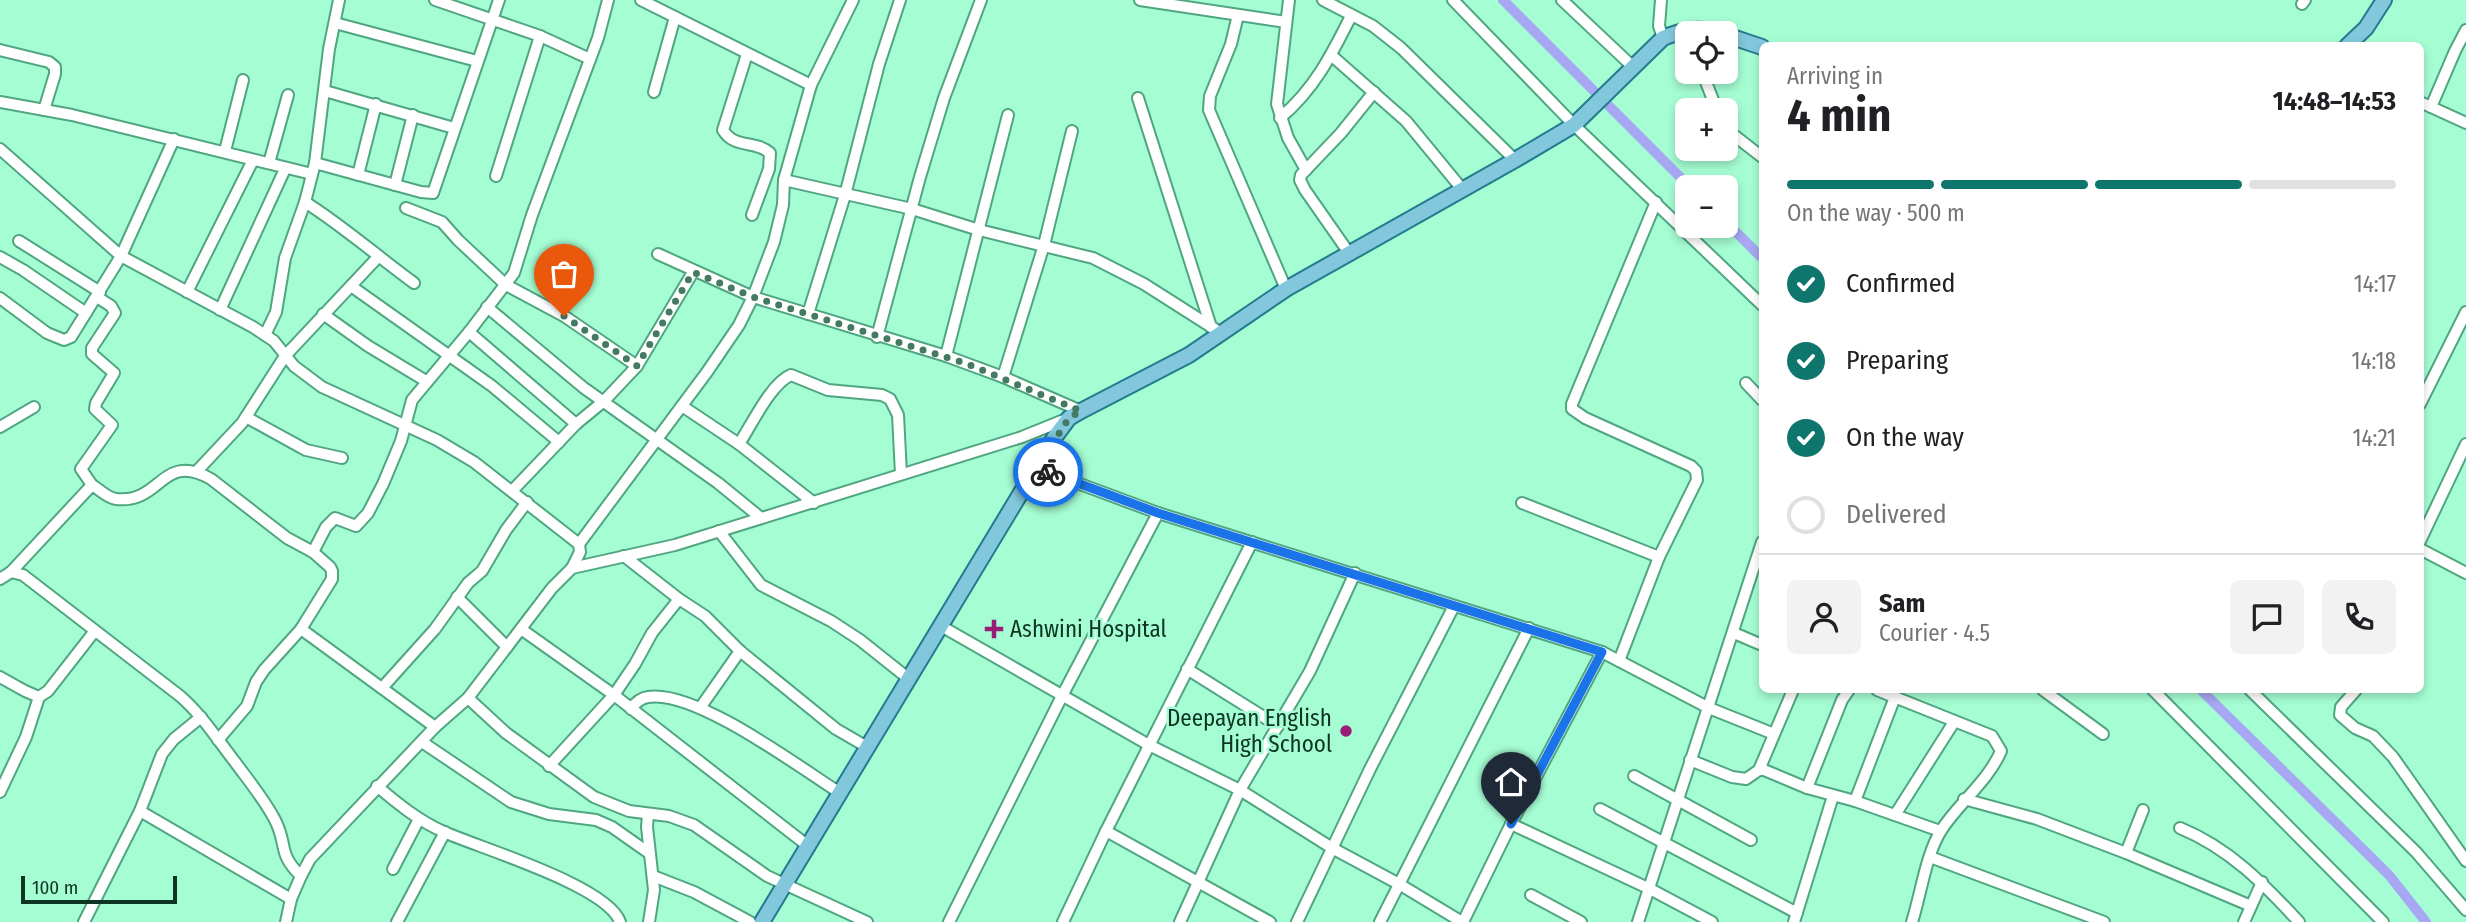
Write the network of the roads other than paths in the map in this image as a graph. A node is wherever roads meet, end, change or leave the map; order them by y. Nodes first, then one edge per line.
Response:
1 (339, 0) edge
2 (435, 0) edge
3 (499, 0) edge
4 (608, 0) edge
5 (641, 0) edge
6 (853, 0) edge
7 (900, 0) edge
8 (981, 0) edge
9 (1140, 0) edge
10 (1289, 0) edge
11 (1323, 0) edge
12 (1453, 0) edge
13 (1562, 0) edge
14 (1661, 0) edge
15 (2384, 0) edge
16 (1238, 15) junction
17 (1351, 16) junction
18 (675, 17) junction
19 (493, 19) junction
20 (1286, 22) junction
21 (335, 23) junction
22 (2466, 30) edge
23 (540, 36) junction
24 (1675, 37) edge
25 (1663, 38) junction
26 (1738, 39) edge
27 (2351, 42) edge
28 (1759, 46) edge
29 (0, 50) edge
30 (747, 54) junction
31 (1331, 55) junction
32 (590, 59) junction
33 (477, 61) junction
34 (1629, 69) junction
35 (243, 80) dead end
36 (811, 85) junction
37 (326, 91) junction
38 (654, 92) dead end
39 (1374, 92) junction
40 (288, 95) dead end
41 (1138, 98) dead end
42 (0, 102) edge
43 (376, 104) junction
44 (2426, 105) edge
45 (44, 110) junction
46 (413, 115) junction
47 (1008, 115) dead end
48 (1280, 118) junction
49 (1578, 122) junction
50 (2466, 123) edge
51 (454, 128) junction
52 (1072, 131) dead end
53 (1738, 138) edge
54 (174, 139) junction
55 (0, 149) edge
56 (225, 151) junction
57 (1759, 155) edge
58 (253, 160) junction
59 (1515, 160) junction
60 (269, 163) junction
61 (285, 169) junction
62 (314, 169) junction
63 (1306, 170) junction
64 (358, 175) junction
65 (496, 176) dead end
66 (784, 180) junction
67 (394, 185) junction
68 (1462, 189) junction
69 (845, 195) junction
70 (305, 202) junction
71 (1656, 202) junction
72 (407, 208) dead end
73 (912, 209) junction
74 (752, 215) dead end
75 (979, 230) junction
76 (19, 240) dead end
77 (1044, 245) junction
78 (1349, 253) junction
79 (658, 254) dead end
80 (121, 256) junction
81 (0, 257) edge
82 (377, 257) junction
83 (693, 272) junction
84 (414, 283) dead end
85 (506, 285) junction
86 (351, 286) junction
87 (1286, 289) junction
88 (187, 292) junction
89 (98, 294) junction
90 (753, 297) junction
91 (0, 298) edge
92 (1759, 302) edge
93 (487, 307) junction
94 (220, 310) junction
95 (2466, 312) edge
96 (86, 313) junction
97 (323, 314) junction
98 (808, 314) junction
99 (1216, 330) junction
100 (469, 332) junction
101 (265, 335) junction
102 (877, 337) junction
103 (285, 356) junction
104 (450, 356) junction
105 (946, 356) junction
106 (637, 366) junction
107 (1003, 377) junction
108 (426, 382) junction
109 (1746, 383) dead end
110 (2424, 396) edge
111 (1759, 397) edge
112 (604, 401) junction
113 (682, 406) junction
114 (34, 407) dead end
115 (1075, 414) junction
116 (246, 417) junction
117 (576, 424) junction
118 (406, 426) junction
119 (0, 427) edge
120 (657, 439) junction
121 (559, 442) junction
122 (739, 444) junction
123 (2466, 444) edge
124 (342, 458) dead end
125 (1037, 468) junction
126 (197, 471) junction
127 (901, 474) junction
128 (92, 485) junction
129 (512, 491) junction
130 (527, 502) junction
131 (814, 503) junction
132 (1522, 503) dead end
133 (1158, 513) junction
134 (761, 517) junction
135 (719, 531) junction
136 (2424, 533) edge
137 (1252, 541) junction
138 (579, 544) junction
139 (2424, 551) edge
140 (313, 552) junction
141 (624, 556) junction
142 (1659, 557) junction
143 (1759, 562) edge
144 (572, 568) junction
145 (10, 572) junction
146 (1355, 573) junction
147 (2466, 573) edge
148 (0, 579) edge
149 (457, 597) junction
150 (679, 599) junction
151 (1454, 606) junction
152 (941, 626) junction
153 (1529, 628) junction
154 (301, 629) junction
155 (522, 629) junction
156 (94, 632) junction
157 (1734, 633) junction
158 (1759, 644) edge
159 (507, 647) junction
160 (740, 651) junction
161 (1602, 652) junction
162 (1619, 661) junction
163 (1187, 670) junction
164 (0, 677) edge
165 (909, 679) junction
166 (382, 688) junction
167 (1792, 693) edge
168 (1847, 693) edge
169 (1885, 693) edge
170 (2047, 693) edge
171 (2155, 693) edge
172 (2253, 693) edge
173 (2353, 693) edge
174 (614, 695) junction
175 (1062, 696) junction
176 (39, 697) junction
177 (1895, 697) junction
178 (468, 698) junction
179 (701, 708) junction
180 (1709, 708) junction
181 (631, 709) junction
182 (201, 717) junction
183 (1954, 722) junction
184 (1278, 726) junction
185 (435, 727) junction
186 (1774, 734) junction
187 (2103, 734) dead end
188 (218, 740) junction
189 (422, 741) junction
190 (1149, 745) junction
191 (867, 747) junction
192 (1690, 760) junction
193 (549, 766) junction
194 (1759, 770) junction
195 (1634, 776) dead end
196 (377, 786) junction
197 (1807, 788) junction
198 (1240, 790) junction
199 (0, 792) edge
200 (840, 793) junction
201 (1833, 796) junction
202 (1679, 799) junction
203 (1964, 799) junction
204 (1855, 801) junction
205 (1600, 809) dead end
206 (2143, 810) dead end
207 (140, 811) junction
208 (648, 814) junction
209 (1895, 815) junction
210 (419, 819) junction
211 (1511, 824) junction
212 (2180, 828) dead end
213 (1106, 831) junction
214 (1940, 831) junction
215 (445, 832) junction
216 (1751, 840) dead end
217 (1663, 841) junction
218 (808, 846) junction
219 (1332, 848) junction
220 (649, 853) junction
221 (2126, 853) junction
222 (1930, 857) junction
223 (2466, 861) edge
224 (393, 869) dead end
225 (301, 876) junction
226 (653, 876) junction
227 (2262, 881) junction
228 (1198, 882) junction
229 (785, 884) junction
230 (1399, 884) junction
231 (1650, 889) junction
232 (1531, 895) dead end
233 (291, 899) junction
234 (2251, 906) junction
235 (2466, 910) edge
236 (1796, 918) edge
237 (84, 922) edge
238 (286, 922) edge
239 (397, 922) edge
240 (620, 922) edge
241 (649, 922) edge
242 (750, 922) edge
243 (762, 922) edge
244 (867, 922) edge
245 (948, 922) edge
246 (1063, 922) edge
247 (1180, 922) edge
248 (1270, 922) edge
249 (1297, 922) edge
250 (1380, 922) edge
251 (1462, 922) edge
252 (1581, 922) edge
253 (1638, 922) edge
254 (1712, 922) edge
255 (1912, 922) edge
256 (2104, 922) edge
257 (2244, 922) edge
258 (2299, 922) edge
259 (2383, 922) edge

1 - 21 street
2 - 19 street
3 - 19 street
4 - 32 street
5 - 18 street
6 - 36 street
7 - 69 street
8 - 73 street
9 - 16 street
10 - 20 street
11 - 17 street
12 - 49 street
13 - 34 street
14 - 25 street
15 - 27 main road
16 - 20 street
16 - 87 street
17 - 31 street
17 - 59 street
18 - 30 street
18 - 38 street
19 - 23 street
19 - 33 street
20 - 48 street
21 - 33 street
21 - 37 street
22 - 44 street
23 - 32 street
23 - 65 street
24 - 25 main road
25 - 34 main road
26 - 28 main road
29 - 45 street
30 - 36 street
30 - 74 street
31 - 39 street
31 - 48 street
32 - 85 street
33 - 51 street
34 - 49 main road
35 - 56 street
36 - 66 street
37 - 43 street
37 - 62 street
39 - 63 street
39 - 68 street
40 - 60 street
41 - 99 street
42 - 45 street
43 - 46 street
43 - 64 street
44 - 50 street
45 - 54 street
46 - 51 street
46 - 67 street
47 - 75 street
48 - 63 street
49 - 59 main road
49 - 71 street
51 - 67 street
52 - 77 street
53 - 57 street
54 - 56 street
54 - 80 street
55 - 80 street
56 - 58 street
58 - 60 street
58 - 88 street
59 - 68 main road
60 - 61 street
61 - 62 street
61 - 94 street
62 - 64 street
62 - 70 street
63 - 78 street
64 - 67 street
66 - 69 street
66 - 90 street
68 - 78 main road
69 - 73 street
69 - 98 street
70 - 82 street
70 - 101 street
71 - 92 street
71 - 142 street
72 - 85 street
73 - 75 street
73 - 102 street
75 - 77 street
75 - 105 street
76 - 89 street
77 - 99 street
77 - 107 street
78 - 87 main road
79 - 83 street
80 - 88 street
80 - 89 street
81 - 96 street
82 - 84 street
82 - 86 street
83 - 90 street
83 - 106 street
85 - 93 street
85 - 106 street
86 - 97 street
86 - 104 street
87 - 99 main road
88 - 94 street
89 - 96 street
89 - 128 street
90 - 98 street
90 - 113 street
91 - 96 street
93 - 100 street
93 - 112 street
94 - 101 street
95 - 110 street
97 - 103 street
97 - 108 street
98 - 102 street
99 - 115 main road
100 - 104 street
100 - 117 street
101 - 103 street
102 - 105 street
103 - 116 street
103 - 118 street
104 - 108 street
104 - 121 street
105 - 107 street
106 - 112 street
107 - 115 street
108 - 118 street
109 - 111 street
112 - 117 street
112 - 120 street
113 - 120 street
113 - 122 street
114 - 119 street
115 - 125 main road
115 - 127 street
116 - 124 street
116 - 126 street
117 - 121 street
118 - 129 street
118 - 140 street
120 - 134 street
120 - 138 street
121 - 129 street
122 - 127 street
122 - 131 street
123 - 136 street
125 - 133 street
125 - 152 main road
126 - 128 street
126 - 140 street
127 - 131 street
128 - 145 street
129 - 130 street
130 - 138 street
130 - 149 street
131 - 134 street
132 - 142 street
133 - 137 street
133 - 175 street
134 - 135 street
135 - 141 street
135 - 165 street
137 - 146 street
137 - 163 street
138 - 144 street
139 - 147 street
140 - 154 street
141 - 144 street
141 - 150 street
142 - 162 street
143 - 157 street
144 - 155 street
145 - 148 street
145 - 156 street
146 - 151 street
146 - 184 street
149 - 159 street
149 - 166 street
150 - 160 street
150 - 174 street
151 - 153 street
151 - 219 street
152 - 165 main road
152 - 175 street
153 - 161 street
153 - 230 street
154 - 166 street
154 - 188 street
155 - 159 street
155 - 174 street
156 - 176 street
156 - 182 street
157 - 158 street
157 - 180 street
159 - 178 street
160 - 179 street
160 - 191 street
161 - 162 street
161 - 211 street
162 - 180 street
163 - 184 street
163 - 190 street
164 - 176 street
165 - 191 main road
166 - 185 street
167 - 186 street
168 - 197 street
169 - 177 street
170 - 187 street
171 - 259 street
172 - 235 street
173 - 223 street
174 - 181 street
174 - 193 street
175 - 190 street
175 - 245 street
176 - 199 street
177 - 183 street
177 - 204 street
178 - 185 street
178 - 193 street
179 - 181 street
179 - 200 street
180 - 186 street
180 - 192 street
181 - 218 street
182 - 188 street
182 - 207 street
183 - 203 street
183 - 209 street
184 - 198 street
185 - 189 street
186 - 194 street
188 - 225 street
189 - 196 street
189 - 220 street
190 - 198 street
190 - 213 street
191 - 200 main road
192 - 194 street
192 - 202 street
193 - 208 street
194 - 197 street
195 - 202 street
196 - 210 street
196 - 225 street
197 - 201 street
198 - 219 street
198 - 228 street
200 - 218 main road
201 - 204 street
201 - 236 street
202 - 216 street
202 - 217 street
203 - 214 street
203 - 221 street
204 - 209 street
205 - 217 street
206 - 221 street
207 - 233 street
207 - 237 street
208 - 220 street
208 - 229 street
209 - 214 street
210 - 215 street
210 - 224 street
211 - 231 street
211 - 251 street
212 - 227 street
213 - 228 street
213 - 246 street
214 - 222 street
215 - 239 street
215 - 240 street
217 - 231 street
217 - 236 street
218 - 229 main road
219 - 230 street
219 - 249 street
220 - 226 street
221 - 234 street
222 - 255 street
222 - 256 street
225 - 233 street
226 - 241 street
226 - 242 street
227 - 234 street
227 - 258 street
228 - 247 street
228 - 248 street
229 - 243 main road
229 - 244 street
230 - 250 street
230 - 251 street
231 - 253 street
231 - 254 street
232 - 252 street
233 - 238 street
234 - 257 street

